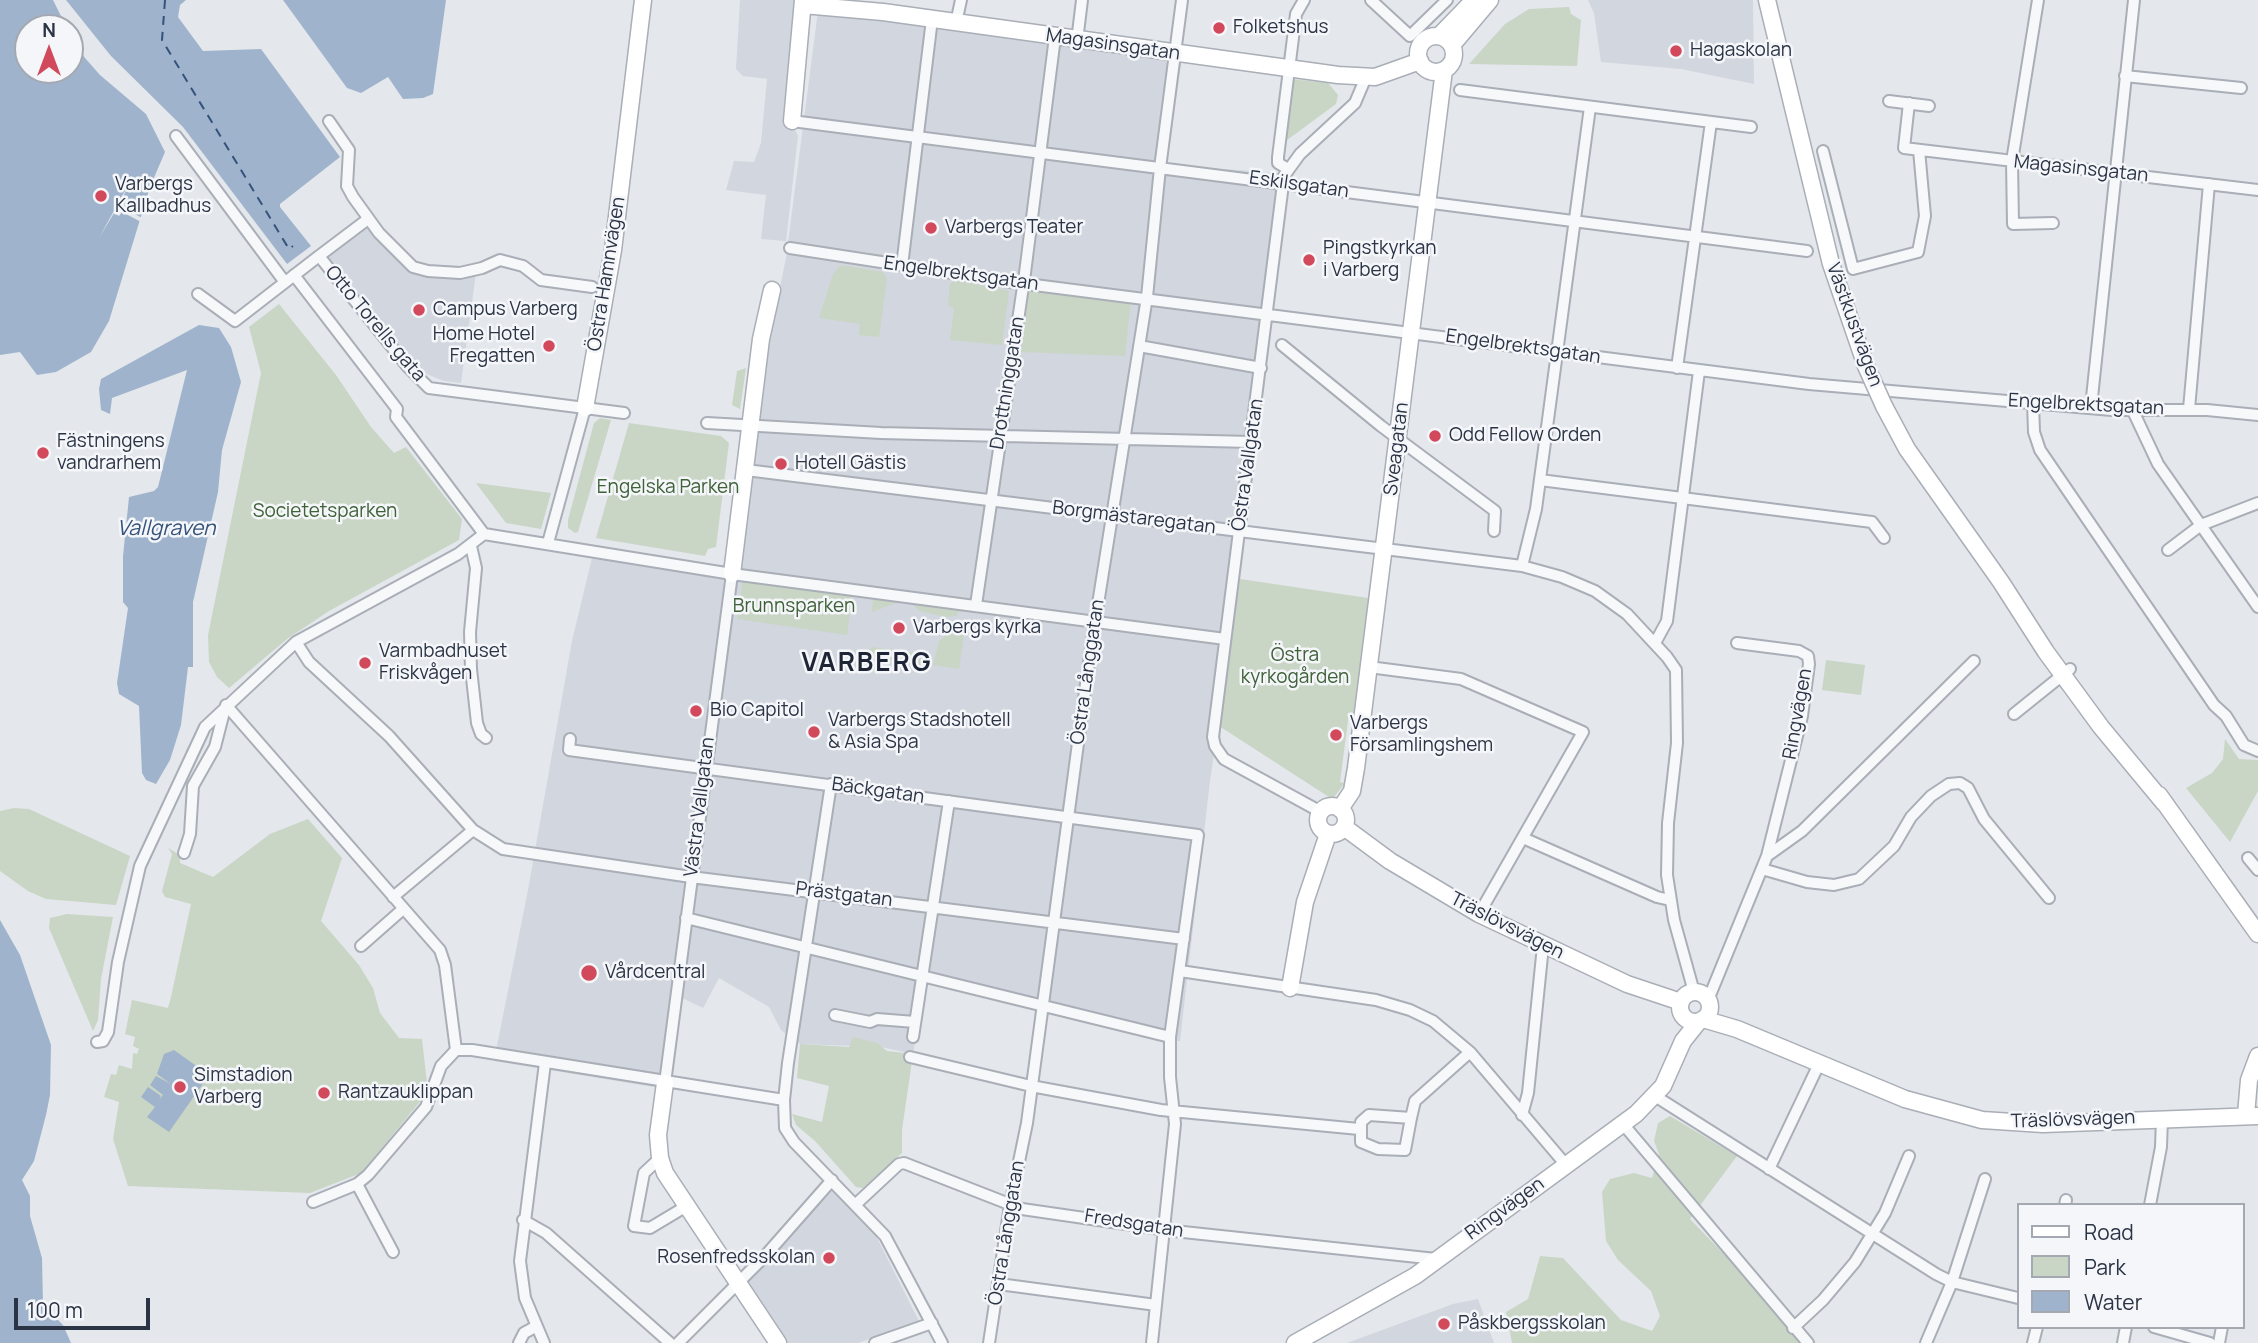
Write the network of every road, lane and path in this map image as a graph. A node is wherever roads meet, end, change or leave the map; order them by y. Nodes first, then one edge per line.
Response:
1 (643, 0) edge
2 (961, 0) edge
3 (1082, 0) edge
4 (1182, 0) edge
5 (1304, 0) edge
6 (1371, 0) edge
7 (1447, 0) edge
8 (1474, 0) edge
9 (1490, 0) edge
10 (1769, 0) edge
11 (2038, 0) edge
12 (2134, 0) edge
13 (803, 3) edge
14 (932, 19) junction
15 (956, 23) junction
16 (1055, 37) junction
17 (1077, 41) junction
18 (1445, 41) junction
19 (1176, 54) junction
20 (1420, 61) junction
21 (1288, 69) junction
22 (2125, 76) junction
23 (1366, 77) junction
24 (1443, 77) junction
25 (2241, 88) dead end
26 (1460, 90) dead end
27 (1889, 101) dead end
28 (1909, 103) junction
29 (1929, 106) dead end
30 (1590, 107) junction
31 (329, 121) dead end
32 (792, 121) joint
33 (1711, 122) junction
34 (1752, 127) dead end
35 (918, 135) junction
36 (176, 136) dead end
37 (1919, 150) junction
38 (1823, 151) dead end
39 (1040, 153) junction
40 (2012, 162) junction
41 (1160, 168) junction
42 (1288, 170) junction
43 (2115, 173) junction
44 (1283, 183) junction
45 (2209, 184) junction
46 (2258, 190) edge
47 (1428, 203) junction
48 (368, 219) junction
49 (1575, 222) junction
50 (2053, 223) dead end
51 (1695, 237) junction
52 (790, 248) dead end
53 (1807, 251) dead end
54 (319, 256) junction
55 (902, 266) junction
56 (289, 278) junction
57 (1023, 283) junction
58 (592, 287) dead end
59 (772, 290) dead end
60 (198, 294) dead end
61 (1147, 297) junction
62 (1267, 313) junction
63 (1411, 333) junction
64 (1282, 345) dead end
65 (1139, 346) junction
66 (1558, 351) junction
67 (1262, 368) junction
68 (1677, 368) junction
69 (1699, 371) junction
70 (2033, 403) junction
71 (2091, 407) junction
72 (585, 408) junction
73 (2189, 409) junction
74 (2133, 411) junction
75 (624, 413) dead end
76 (2258, 415) edge
77 (707, 423) dead end
78 (751, 426) junction
79 (1000, 436) junction
80 (1399, 438) junction
81 (1122, 439) junction
82 (1251, 442) junction
83 (746, 470) junction
84 (1540, 480) junction
85 (1683, 498) junction
86 (991, 501) junction
87 (2258, 503) edge
88 (1112, 516) junction
89 (2201, 525) junction
90 (1240, 531) junction
91 (1494, 531) dead end
92 (484, 534) junction
93 (1884, 538) dead end
94 (548, 544) junction
95 (471, 546) junction
96 (2168, 550) dead end
97 (1383, 551) junction
98 (1522, 566) junction
99 (732, 574) junction
100 (976, 605) junction
101 (2258, 607) edge
102 (1096, 620) junction
103 (1224, 639) junction
104 (296, 642) junction
105 (1655, 643) junction
106 (1737, 643) dead end
107 (1974, 661) dead end
108 (1369, 667) junction
109 (2066, 672) junction
110 (226, 705) junction
111 (2014, 714) dead end
112 (486, 738) dead end
113 (570, 739) dead end
114 (2258, 751) edge
115 (705, 768) junction
116 (831, 784) junction
117 (949, 801) junction
118 (1340, 809) junction
119 (1321, 812) junction
120 (1067, 817) junction
121 (1344, 827) junction
122 (473, 830) junction
123 (1328, 834) junction
124 (1523, 838) junction
125 (184, 853) dead end
126 (1767, 856) junction
127 (2248, 858) dead end
128 (1762, 869) junction
129 (2258, 870) edge
130 (691, 877) junction
131 (813, 891) junction
132 (393, 897) junction
133 (2049, 898) dead end
134 (1670, 900) junction
135 (934, 907) junction
136 (403, 909) junction
137 (2244, 912) junction
138 (1479, 914) junction
139 (686, 918) junction
140 (1052, 922) junction
141 (2258, 926) edge
142 (2258, 934) edge
143 (1184, 939) junction
144 (361, 946) dead end
145 (1543, 946) junction
146 (806, 947) junction
147 (1180, 971) junction
148 (923, 975) junction
149 (1290, 988) junction
150 (1043, 1004) junction
151 (1697, 1009) junction
152 (835, 1015) dead end
153 (915, 1022) junction
154 (913, 1037) dead end
155 (1170, 1037) junction
156 (97, 1042) dead end
157 (456, 1050) junction
158 (1470, 1052) junction
159 (2258, 1056) edge
160 (910, 1057) dead end
161 (545, 1063) junction
162 (1819, 1064) junction
163 (665, 1083) junction
164 (1031, 1086) junction
165 (1655, 1096) junction
166 (784, 1100) junction
167 (1174, 1111) junction
168 (1522, 1115) junction
169 (2252, 1116) edge
170 (1411, 1118) junction
171 (2162, 1118) junction
172 (1623, 1124) junction
173 (1359, 1129) junction
174 (1909, 1156) dead end
175 (660, 1158) junction
176 (1566, 1165) junction
177 (1769, 1169) junction
178 (1985, 1179) dead end
179 (832, 1180) junction
180 (357, 1184) junction
181 (313, 1202) dead end
182 (2150, 1203) edge
183 (855, 1205) junction
184 (1010, 1205) junction
185 (685, 1207) junction
186 (523, 1220) junction
187 (1164, 1228) junction
188 (1874, 1233) junction
189 (393, 1252) dead end
190 (1436, 1259) junction
191 (1952, 1282) junction
192 (999, 1284) junction
193 (737, 1285) junction
194 (2016, 1298) edge
195 (1156, 1305) junction
196 (932, 1323) junction
197 (535, 1327) junction
198 (1793, 1328) junction
199 (2161, 1329) edge
200 (519, 1343) edge
201 (544, 1343) edge
202 (670, 1343) edge
203 (678, 1343) edge
204 (778, 1343) edge
205 (875, 1343) edge
206 (942, 1343) edge
207 (989, 1343) edge
208 (1152, 1343) edge
209 (1294, 1343) edge
210 (1808, 1343) edge
211 (1926, 1343) edge
212 (2210, 1343) edge

1 - 72 street, Östra Hamnvägen
2 - 15 street
3 - 17 street
4 - 19 street, Östra Långgatan
5 - 21 street
6 - 7 street
8 - 18 street
9 - 18 street
10 - 109 street, Västkustvägen, bridge
11 - 40 street
12 - 22 street
13 - 14 street, Magasinsgatan
13 - 32 street
14 - 15 street, Magasinsgatan
14 - 35 street
15 - 16 street, Magasinsgatan
16 - 17 street, Magasinsgatan
16 - 39 street, Drottninggatan
17 - 19 street, Magasinsgatan
18 - 20 street
18 - 24 street
19 - 21 street, Magasinsgatan
19 - 41 street, Östra Långgatan
20 - 23 street, Magasinsgatan
20 - 24 street
21 - 23 street, Magasinsgatan
21 - 42 street
22 - 25 street
22 - 43 street
23 - 42 street
24 - 47 street, Sveagatan
26 - 30 street
27 - 28 street
28 - 29 street
28 - 37 street, Magasinsgatan
30 - 33 street
30 - 49 street
31 - 48 street
32 - 35 street, Eskilsgatan
33 - 34 street
33 - 51 street
35 - 39 street, Eskilsgatan
35 - 55 street
36 - 56 street
37 - 38 street
37 - 40 street, Magasinsgatan
39 - 41 street, Eskilsgatan
39 - 57 street, Drottninggatan
40 - 43 street, Magasinsgatan
40 - 50 street
41 - 44 street, Eskilsgatan
41 - 61 street, Östra Långgatan
42 - 44 street, Östra Vallgatan
43 - 45 street, Magasinsgatan
43 - 71 street
44 - 47 street, Eskilsgatan
44 - 62 street, Östra Vallgatan
45 - 46 street, Magasinsgatan
45 - 73 street
47 - 49 street, Eskilsgatan
47 - 63 street, Sveagatan
48 - 54 street
48 - 58 street
49 - 51 street, Eskilsgatan
49 - 66 street
51 - 53 street, Eskilsgatan
51 - 68 street
52 - 55 street, Engelbrektsgatan
54 - 56 street, Otto Torells gata
54 - 72 street, Otto Torells gata
55 - 57 street, Engelbrektsgatan
56 - 60 street, Otto Torells gata
56 - 92 street
57 - 61 street, Engelbrektsgatan
57 - 79 street, Drottninggatan
59 - 78 street, Västra Vallgatan
61 - 62 street, Engelbrektsgatan
61 - 65 street, Östra Långgatan
62 - 63 street, Engelbrektsgatan
62 - 67 street, Östra Vallgatan
63 - 66 street, Engelbrektsgatan
63 - 80 street, Sveagatan
64 - 80 street
65 - 67 street
65 - 81 street, Östra Långgatan
66 - 68 street, Engelbrektsgatan
66 - 84 street
67 - 82 street, Östra Vallgatan
68 - 69 street, Engelbrektsgatan
69 - 70 street, Engelbrektsgatan
69 - 85 street
70 - 71 street, Engelbrektsgatan
70 - 114 street
71 - 74 street, Engelbrektsgatan
72 - 75 street, Otto Torells gata
72 - 94 street, Östra Hamnvägen
73 - 74 street, Engelbrektsgatan
73 - 76 street, Engelbrektsgatan
74 - 89 street
77 - 78 street
78 - 79 street
78 - 83 street, Västra Vallgatan
79 - 81 street
79 - 86 street, Drottninggatan
80 - 91 street
80 - 97 street, Sveagatan
81 - 82 street
81 - 88 street, Östra Långgatan
82 - 90 street, Östra Vallgatan
83 - 86 street, Borgmästaregatan
83 - 99 street, Västra Vallgatan
84 - 85 street
84 - 98 street
85 - 93 street
85 - 105 street
86 - 88 street, Borgmästaregatan
86 - 100 street, Drottninggatan
87 - 89 street
88 - 90 street, Borgmästaregatan
88 - 102 street, Östra Långgatan
89 - 96 street
89 - 101 street
90 - 97 street, Borgmästaregatan
90 - 103 street, Östra Vallgatan
92 - 94 street
92 - 95 street
94 - 99 street
95 - 104 street
95 - 112 street
97 - 98 street, Borgmästaregatan
97 - 108 street, Sveagatan
98 - 105 street, Borgmästaregatan
99 - 100 street
99 - 115 street, Västra Vallgatan
100 - 102 street
102 - 103 street
102 - 120 street, Östra Långgatan
103 - 119 street, Östra Vallgatan
104 - 110 street
104 - 122 street
105 - 134 street, Borgmästaregatan
106 - 126 street, Ringvägen
107 - 126 street
108 - 118 street, Sveagatan
108 - 124 street
109 - 111 street
109 - 137 street, Västkustvägen
110 - 125 street
110 - 132 street
110 - 156 street
113 - 115 street, Bäckgatan
115 - 116 street, Bäckgatan
115 - 130 street, Västra Vallgatan
116 - 117 street, Bäckgatan
116 - 131 street
117 - 120 street, Bäckgatan
117 - 135 street
118 - 119 street
118 - 121 street
119 - 123 street
120 - 140 street, Östra Långgatan
120 - 143 street, Bäckgatan
121 - 123 street
121 - 138 street, Träslövsvägen
122 - 130 street, Prästgatan
122 - 132 street
123 - 149 street
124 - 134 street
124 - 138 street
126 - 128 street, Ringvägen
127 - 129 street
128 - 133 street
128 - 151 street, Ringvägen
130 - 131 street, Prästgatan
130 - 139 street, Västra Vallgatan
131 - 135 street, Prästgatan
131 - 146 street
132 - 136 street
134 - 151 street, Borgmästaregatan
135 - 140 street, Prästgatan
135 - 148 street
136 - 144 street
136 - 157 street
137 - 141 street, Västkustvägen
137 - 142 street, Västkustvägen
138 - 145 street, Träslövsvägen
139 - 146 street
139 - 163 street, Västra Vallgatan
140 - 143 street, Prästgatan
140 - 150 street, Östra Långgatan
143 - 147 street
145 - 151 street, Träslövsvägen
145 - 168 street
146 - 148 street
146 - 166 street
147 - 149 street
147 - 155 street
148 - 150 street
148 - 153 street
149 - 158 street
150 - 155 street
150 - 164 street, Östra Långgatan
151 - 162 street, Träslövsvägen
151 - 165 street, Ringvägen
152 - 153 street
153 - 154 street
155 - 167 street
157 - 161 street
157 - 180 street
158 - 168 street
158 - 170 street
159 - 169 street
160 - 164 street
161 - 163 street
161 - 186 street
162 - 171 street, Träslövsvägen
162 - 177 street
163 - 166 street
163 - 175 street, Västra Vallgatan
164 - 167 street
164 - 184 street, Östra Långgatan
165 - 172 street, Ringvägen
165 - 177 street
166 - 179 street
167 - 173 street
167 - 187 street
168 - 176 street
169 - 171 street, Träslövsvägen
170 - 173 street
170 - 173 street
171 - 182 street
172 - 176 street, Ringvägen
172 - 198 street
174 - 188 street
175 - 185 street
175 - 185 street
176 - 190 street, Ringvägen
177 - 188 street
178 - 191 street
179 - 183 street
179 - 193 street
180 - 181 street
180 - 189 street
183 - 184 street, Fredsgatan
183 - 196 street
184 - 187 street, Fredsgatan
184 - 192 street, Östra Långgatan
185 - 193 street
186 - 197 street
186 - 202 street
187 - 190 street, Fredsgatan
187 - 195 street
188 - 191 street
188 - 198 street
190 - 209 street, Ringvägen
191 - 194 street
191 - 211 street
192 - 195 street
192 - 207 street, Östra Långgatan
193 - 203 street
193 - 204 street
195 - 208 street
196 - 205 street
196 - 206 street
197 - 200 street
197 - 201 street
198 - 210 street
199 - 212 street

